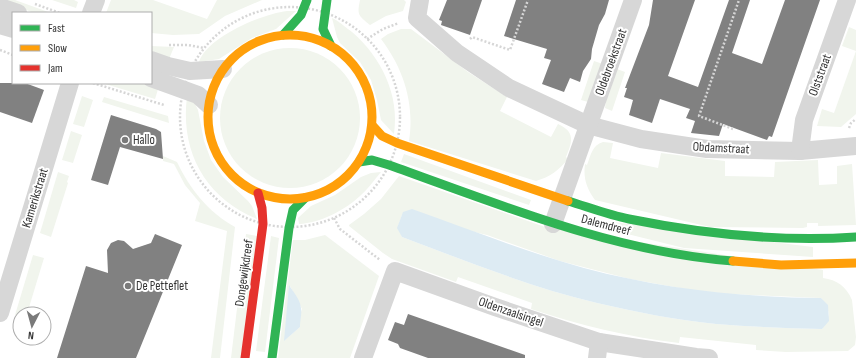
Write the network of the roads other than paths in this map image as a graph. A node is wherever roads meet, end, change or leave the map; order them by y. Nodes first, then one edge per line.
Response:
1 (96, 0) edge
2 (327, 0) edge
3 (420, 0) edge
4 (633, 0) edge
5 (847, 0) edge
6 (306, 4) edge
7 (0, 7) edge
8 (25, 8) edge
9 (91, 12) edge
10 (0, 25) edge
11 (12, 29) edge
12 (283, 35) junction
13 (331, 46) junction
14 (152, 60) edge
15 (223, 69) junction
16 (152, 78) edge
17 (70, 84) edge
18 (209, 104) junction
19 (372, 125) junction
20 (588, 125) junction
21 (856, 146) edge
22 (800, 151) junction
23 (359, 162) junction
24 (258, 193) junction
25 (304, 198) junction
26 (562, 199) junction
27 (554, 224) junction
28 (856, 237) edge
29 (856, 264) edge
30 (0, 313) edge
31 (598, 350) edge
32 (245, 358) edge
33 (272, 358) edge
34 (363, 358) edge
35 (709, 358) edge

1 - 9 street
2 - 13 street
3 - 20 street, Obdamstraat
4 - 20 street, Oldebroekstraat
5 - 22 street, Olststraat
6 - 12 street
7 - 8 street
10 - 11 street
12 - 13 street
12 - 15 street
13 - 19 street
14 - 15 street
15 - 18 street
16 - 18 street
17 - 30 street, Kamerikstraat
18 - 24 street
19 - 23 street
19 - 26 street, Dalemdreef
20 - 22 street, Obdamstraat
20 - 26 street
21 - 22 street, Obdamstraat
23 - 25 street
23 - 27 street, Dalemdreef
24 - 25 street
24 - 32 street, Dongewijkdreef
25 - 33 street
26 - 27 street
26 - 28 street, Dalemdreef
27 - 29 street, Dalemdreef
31 - 34 street, Oldenzaalsingel
31 - 35 street, Oldenzaalsingel

